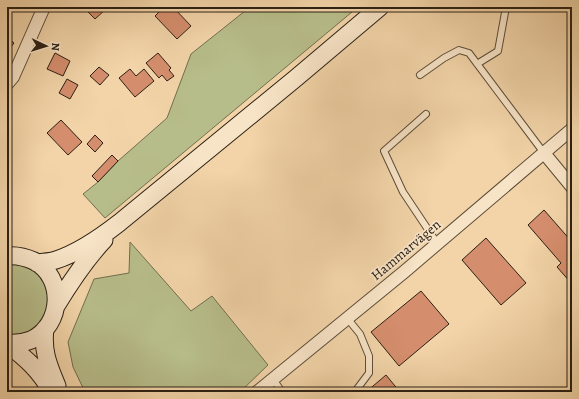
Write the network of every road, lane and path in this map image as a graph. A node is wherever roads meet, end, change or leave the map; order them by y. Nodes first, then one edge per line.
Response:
1 (44, 7) edge
2 (380, 7) edge
3 (506, 7) edge
4 (477, 64) junction
5 (420, 75) dead end
6 (7, 84) edge
7 (426, 114) dead end
8 (572, 129) edge
9 (544, 153) junction
10 (572, 187) edge
11 (120, 223) junction
12 (437, 243) junction
13 (11, 253) edge
14 (37, 262) junction
15 (56, 306) junction
16 (347, 318) junction
17 (45, 329) junction
18 (7, 344) edge
19 (273, 379) junction
20 (52, 392) edge
21 (59, 392) edge
22 (257, 392) edge
23 (282, 392) edge
24 (354, 392) edge

1 - 6 street
2 - 11 main road
3 - 4 lane
4 - 5 lane
4 - 9 lane
7 - 12 lane
8 - 9 street, Hammarvägen
9 - 10 street
9 - 12 street, Hammarvägen
11 - 14 main road
11 - 15 main road
12 - 16 street, Hammarvägen
13 - 14 main road
14 - 15 main road
15 - 17 main road
16 - 19 street, Hammarvägen
16 - 24 lane
17 - 18 main road
17 - 21 main road
18 - 20 main road
19 - 22 street, Hammarvägen
19 - 23 lane

